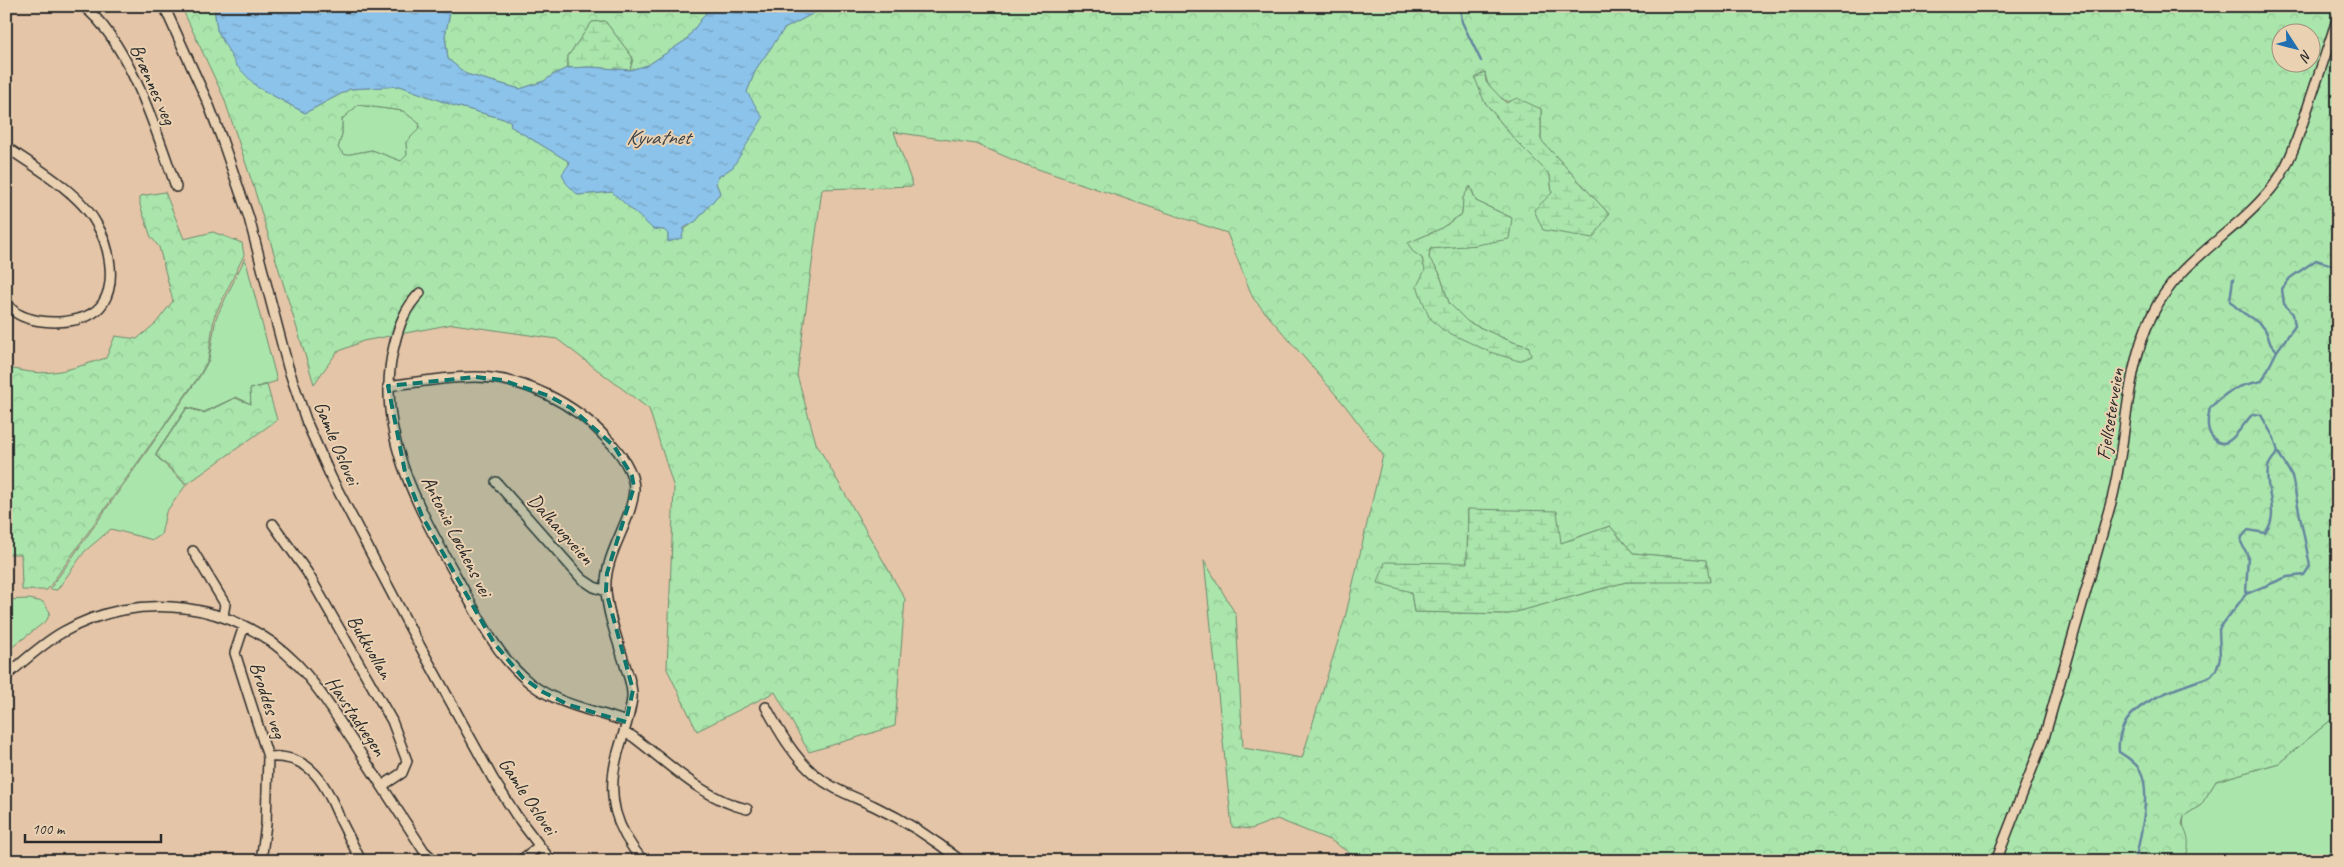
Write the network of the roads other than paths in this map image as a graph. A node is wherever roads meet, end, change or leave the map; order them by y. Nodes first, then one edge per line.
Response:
1 (83, 6) edge
2 (164, 6) edge
3 (2338, 18) edge
4 (6, 147) edge
5 (176, 187) dead end
6 (420, 293) dead end
7 (6, 304) edge
8 (388, 386) junction
9 (496, 482) dead end
10 (273, 524) dead end
11 (193, 551) dead end
12 (606, 591) junction
13 (223, 616) junction
14 (244, 626) junction
15 (6, 676) edge
16 (766, 706) dead end
17 (626, 722) junction
18 (624, 734) junction
19 (268, 757) junction
20 (382, 786) junction
21 (747, 809) dead end
22 (539, 846) junction
23 (549, 858) edge
24 (261, 861) edge
25 (361, 861) edge
26 (435, 861) edge
27 (520, 861) edge
28 (538, 861) edge
29 (643, 861) edge
30 (961, 861) edge
31 (1996, 861) edge

1 - 5 street, Brænnes veg
2 - 22 street, Gamle Oslovei
3 - 31 street, Fjellseterveien
4 - 7 street
6 - 8 street, Antonie Løchens vei
8 - 12 street, Dalhaugveien
8 - 17 street, Antonie Løchens vei
9 - 12 street, Dalhaugveien
10 - 20 street, Bukkvollan
11 - 13 street
12 - 17 street, Dalhaugveien
13 - 14 street, Havstadvegen
13 - 15 street, Havstadvegen
14 - 19 street, Broddes veg
14 - 20 street, Havstadvegen
16 - 30 street
17 - 18 street, Dalhaugveien
18 - 21 street
18 - 29 street, Dalhaugveien
19 - 24 street, Broddes veg
19 - 25 street, Broddes veg
20 - 26 street, Havstadvegen
22 - 23 street, Gamle Oslovei
22 - 27 street
23 - 28 street

